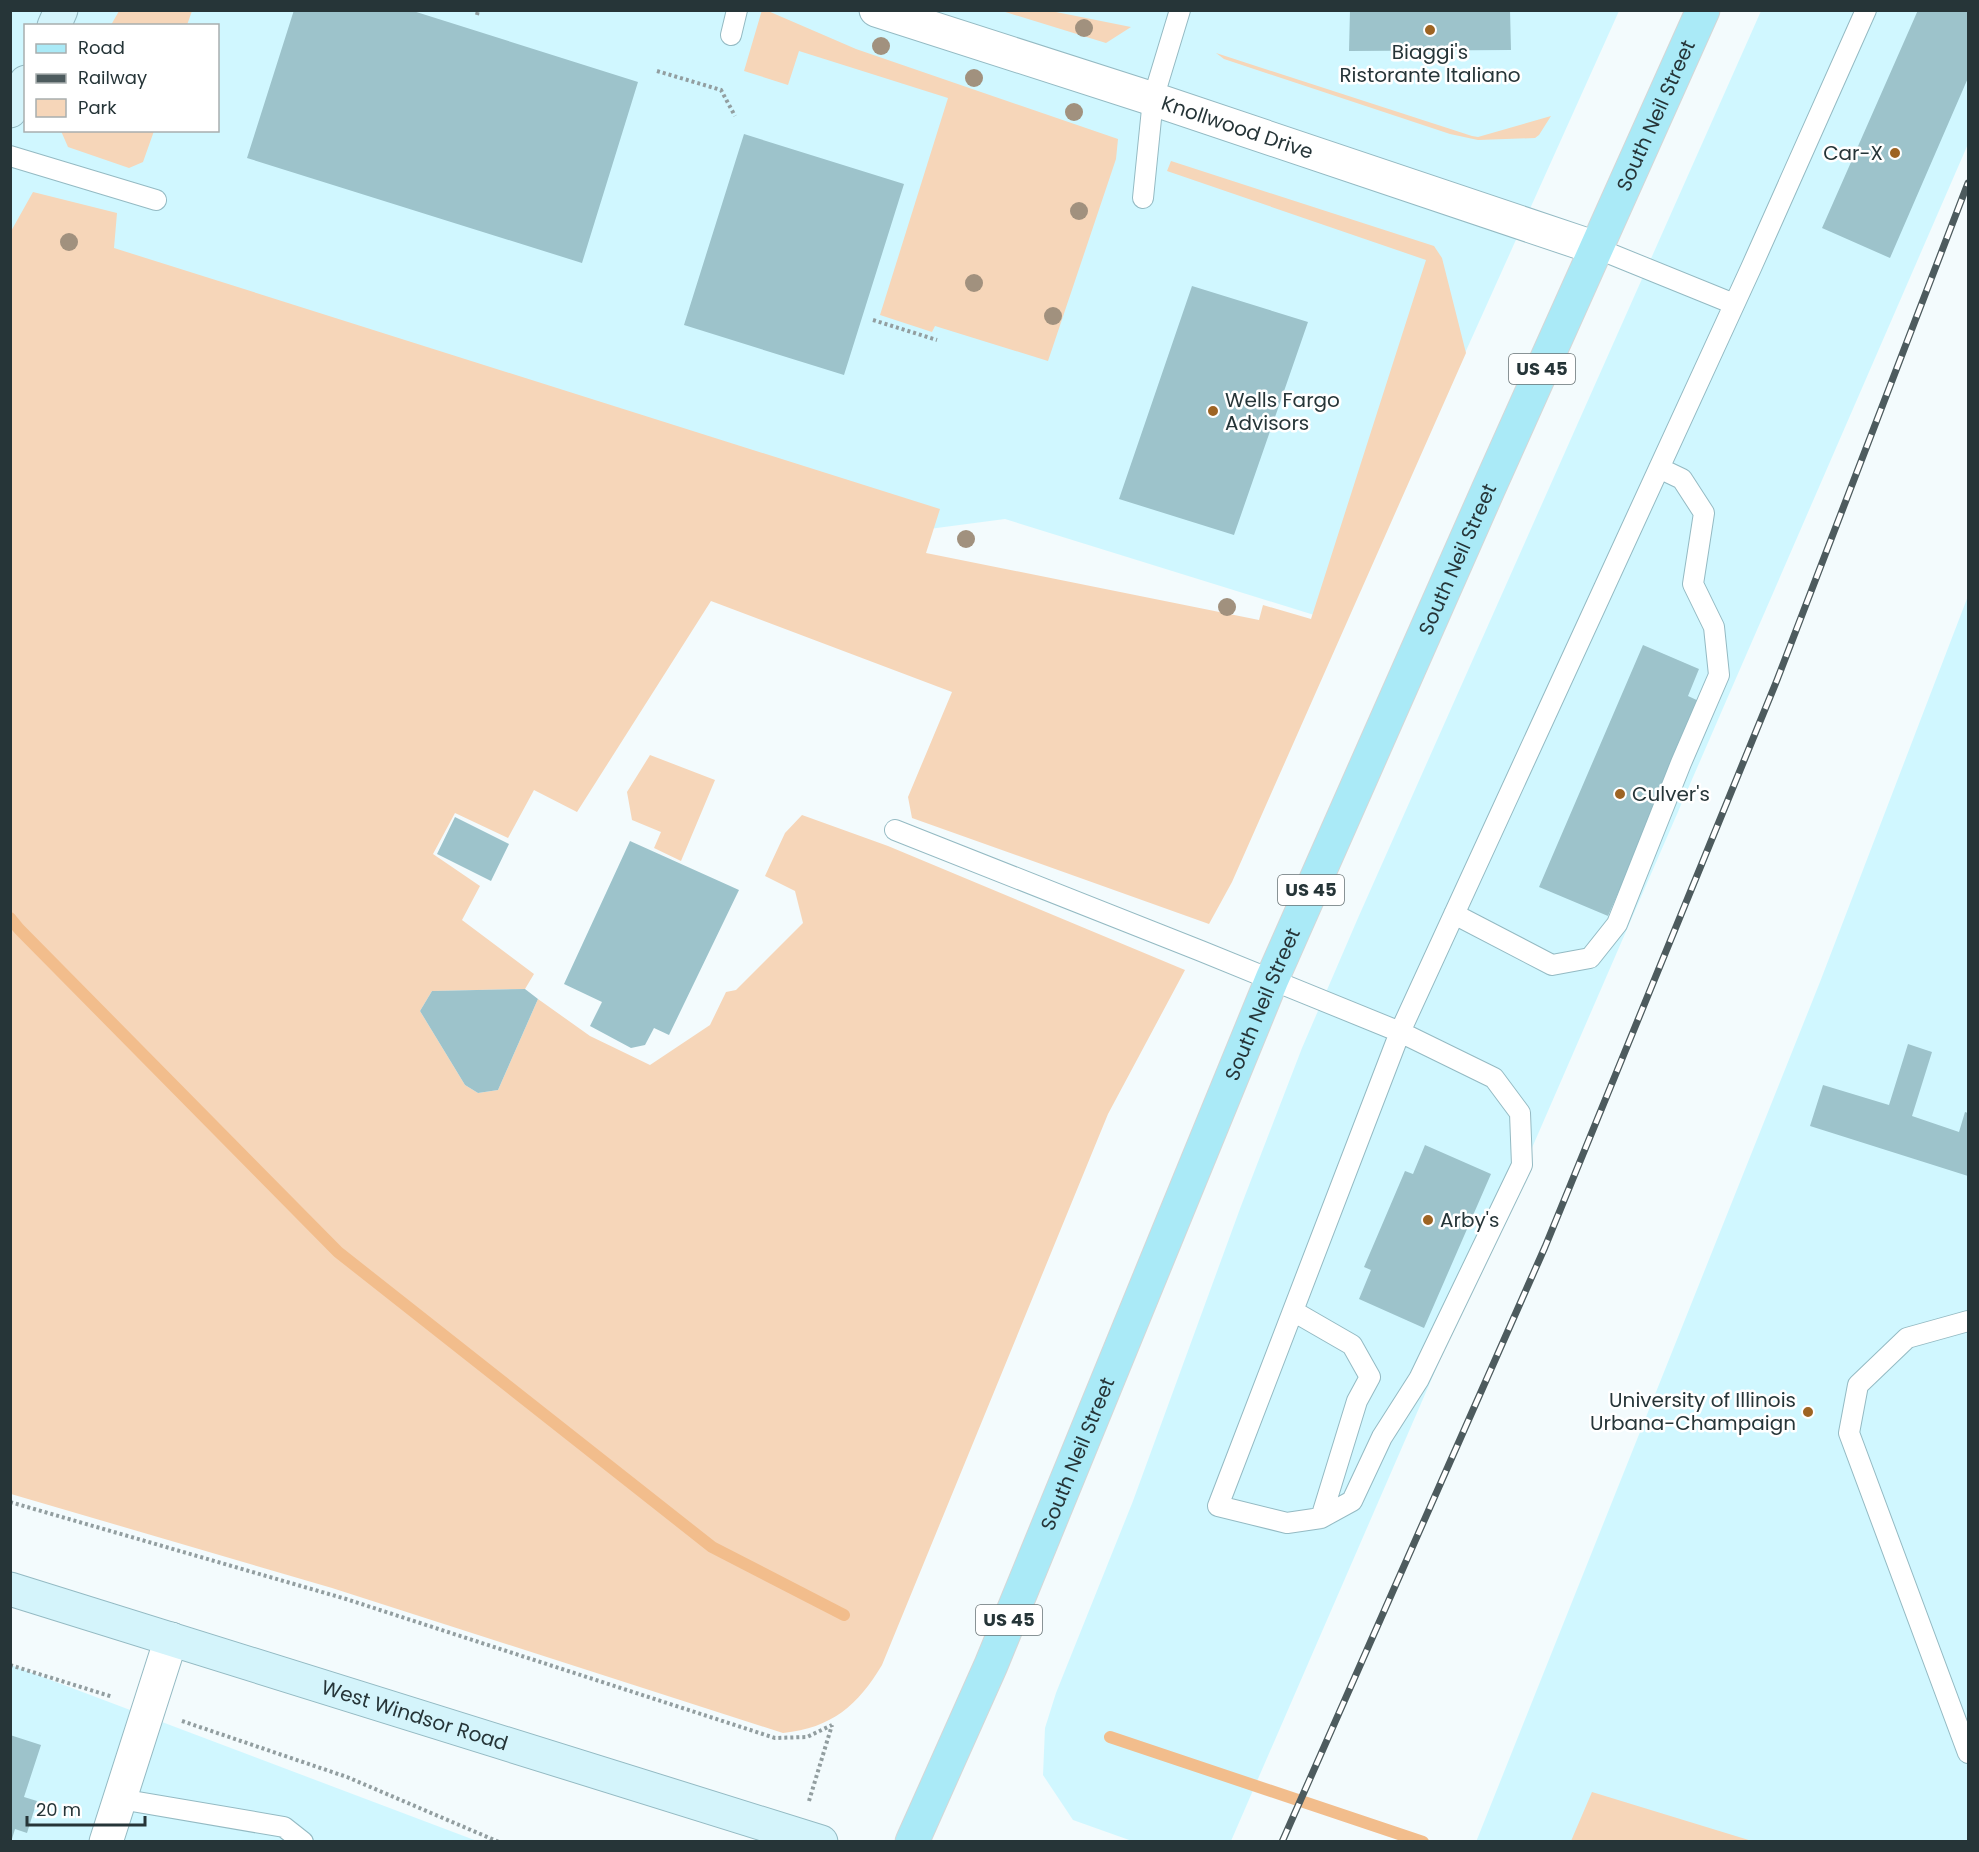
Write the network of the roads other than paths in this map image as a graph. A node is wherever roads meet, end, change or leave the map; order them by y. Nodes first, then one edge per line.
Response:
1 (61, 10) edge
2 (737, 10) edge
3 (876, 10) edge
4 (1180, 10) edge
5 (1703, 10) edge
6 (1866, 10) edge
7 (55, 24) edge
8 (731, 35) dead end
9 (24, 86) edge
10 (1153, 99) junction
11 (10, 111) edge
12 (10, 156) edge
13 (1143, 198) dead end
14 (156, 200) dead end
15 (1596, 248) junction
16 (1734, 304) junction
17 (1659, 468) junction
18 (895, 830) dead end
19 (1454, 914) junction
20 (1272, 979) junction
21 (1400, 1032) junction
22 (1293, 1311) junction
23 (1968, 1321) edge
24 (1321, 1518) junction
25 (10, 1589) edge
26 (171, 1639) junction
27 (1968, 1753) edge
28 (120, 1799) junction
29 (810, 1838) edge
30 (106, 1842) edge
31 (303, 1842) edge
32 (912, 1842) edge

1 - 7 main road
2 - 8 lane
3 - 10 street, Knollwood Drive
4 - 10 lane
5 - 15 main road, South Neil Street / US 45
6 - 16 lane
9 - 11 main road
10 - 13 lane
10 - 15 street, Knollwood Drive
12 - 14 lane
15 - 16 lane
15 - 20 main road, South Neil Street / US 45
16 - 17 lane
17 - 19 lane
17 - 19 lane
18 - 20 lane
19 - 21 lane
20 - 21 lane
20 - 32 main road, South Neil Street / US 45
21 - 22 lane
21 - 24 lane
22 - 24 lane
22 - 24 lane
23 - 27 lane
25 - 26 main road, West Windsor Road
26 - 28 street
26 - 29 main road, West Windsor Road
28 - 30 street
28 - 31 lane

